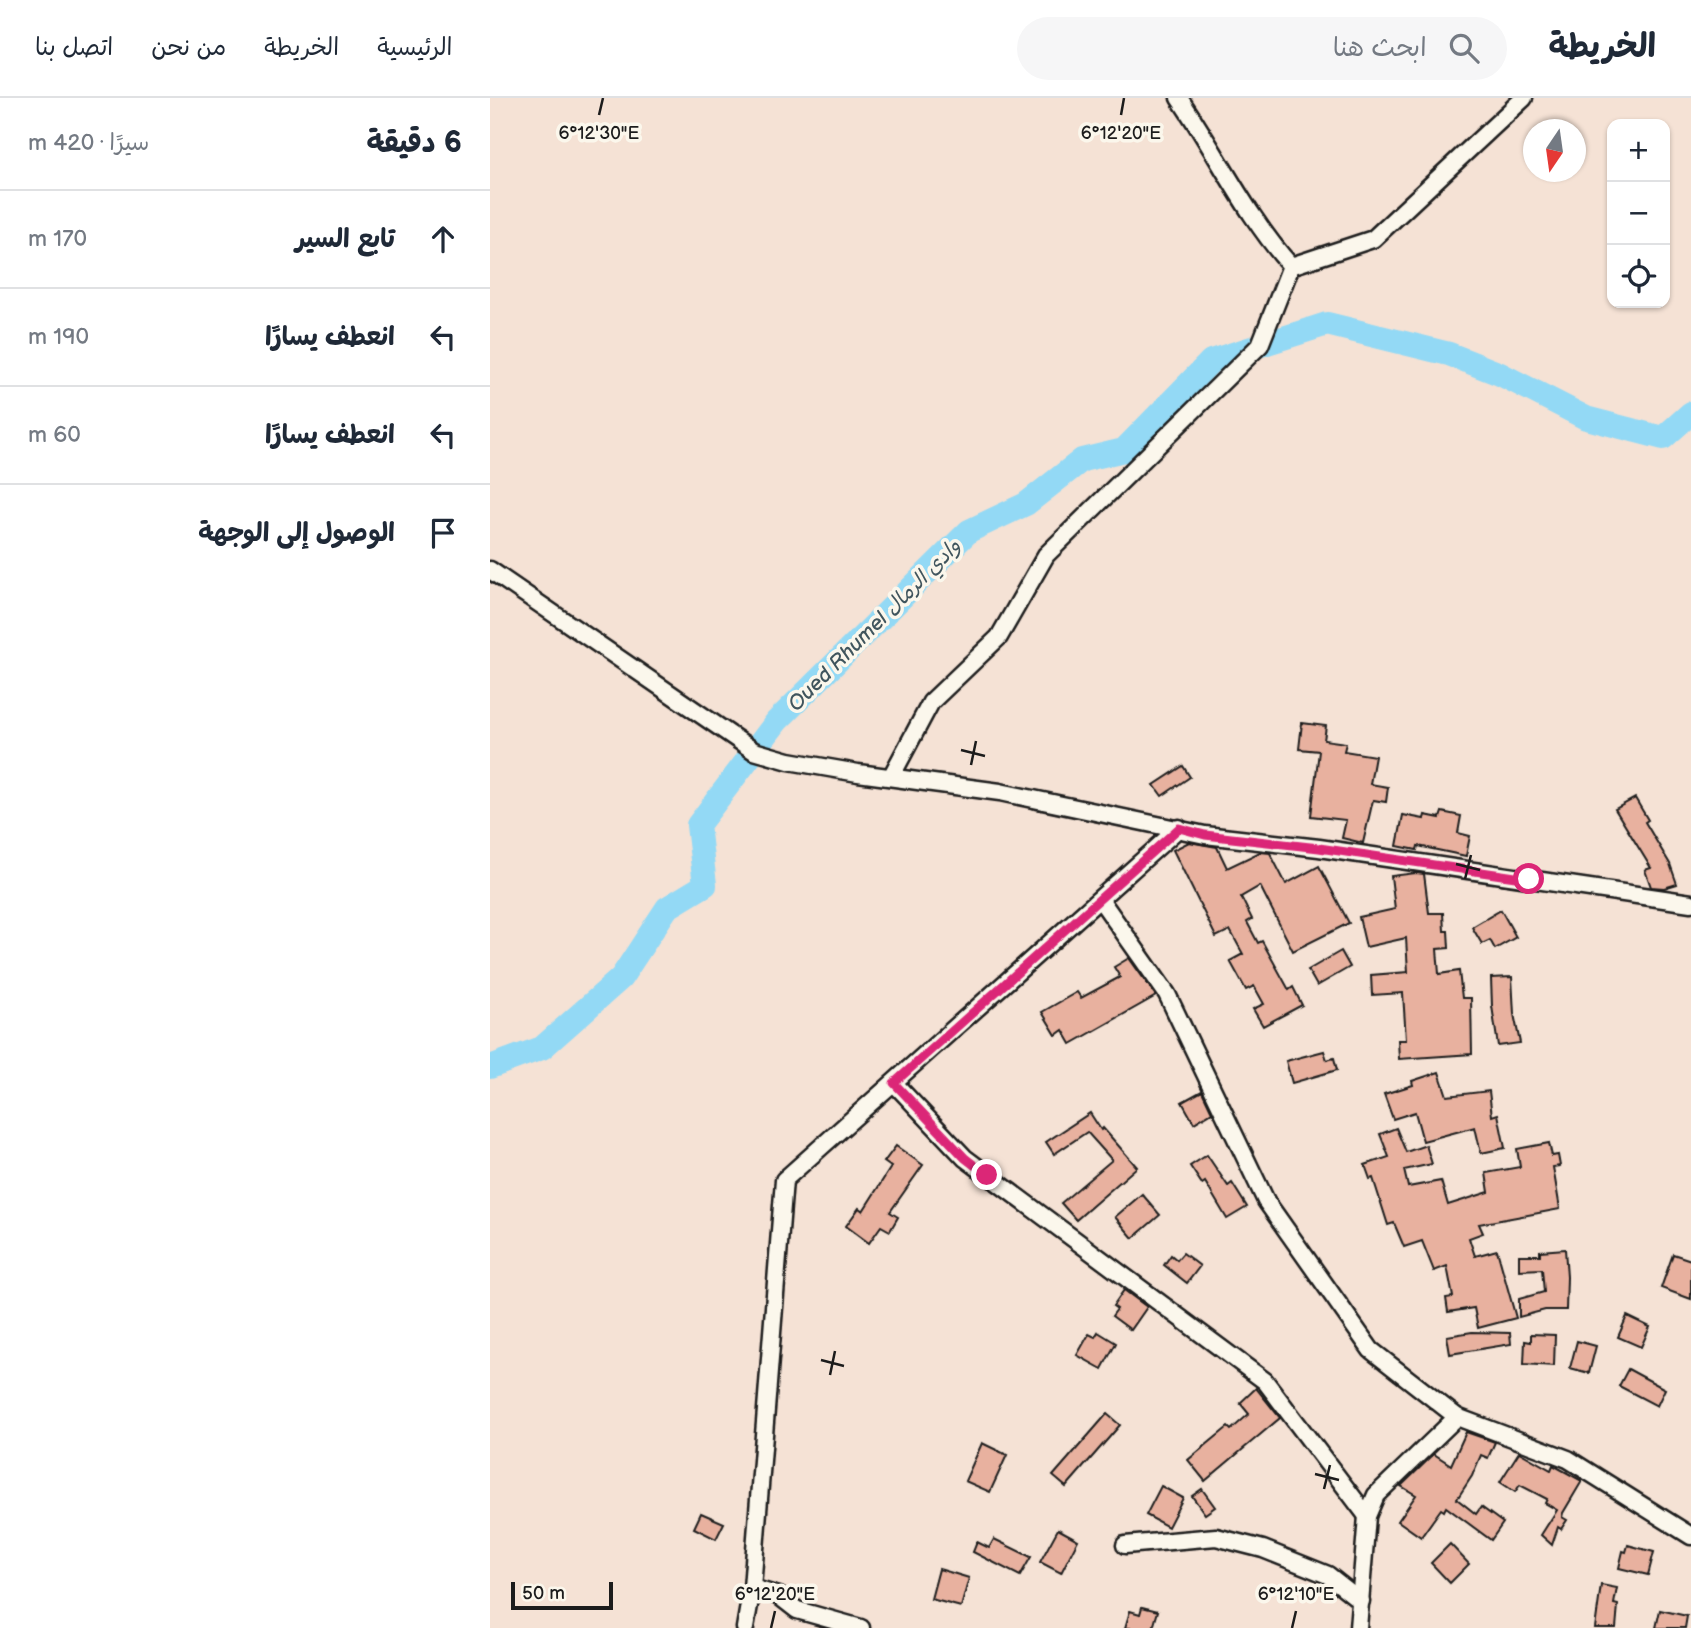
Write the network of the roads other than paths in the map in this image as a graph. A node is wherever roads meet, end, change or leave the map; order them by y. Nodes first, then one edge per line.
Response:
1 (1179, 98) edge
2 (1524, 98) edge
3 (1291, 266) junction
4 (490, 569) edge
5 (891, 777) junction
6 (1179, 828) junction
7 (1100, 899) junction
8 (1691, 903) edge
9 (894, 1083) junction
10 (1457, 1417) junction
11 (1367, 1516) junction
12 (1691, 1536) edge
13 (1125, 1545) dead end
14 (751, 1588) junction
15 (1361, 1601) junction
16 (745, 1628) edge
17 (861, 1628) edge
18 (1358, 1628) edge

1 - 3 street
2 - 3 street
3 - 5 street
4 - 5 street
5 - 6 street
6 - 7 street
6 - 8 street
7 - 9 street
7 - 10 street
9 - 11 street
9 - 14 street
10 - 11 street
10 - 12 street
11 - 15 street
13 - 15 street
14 - 16 street
14 - 17 street
15 - 18 street

